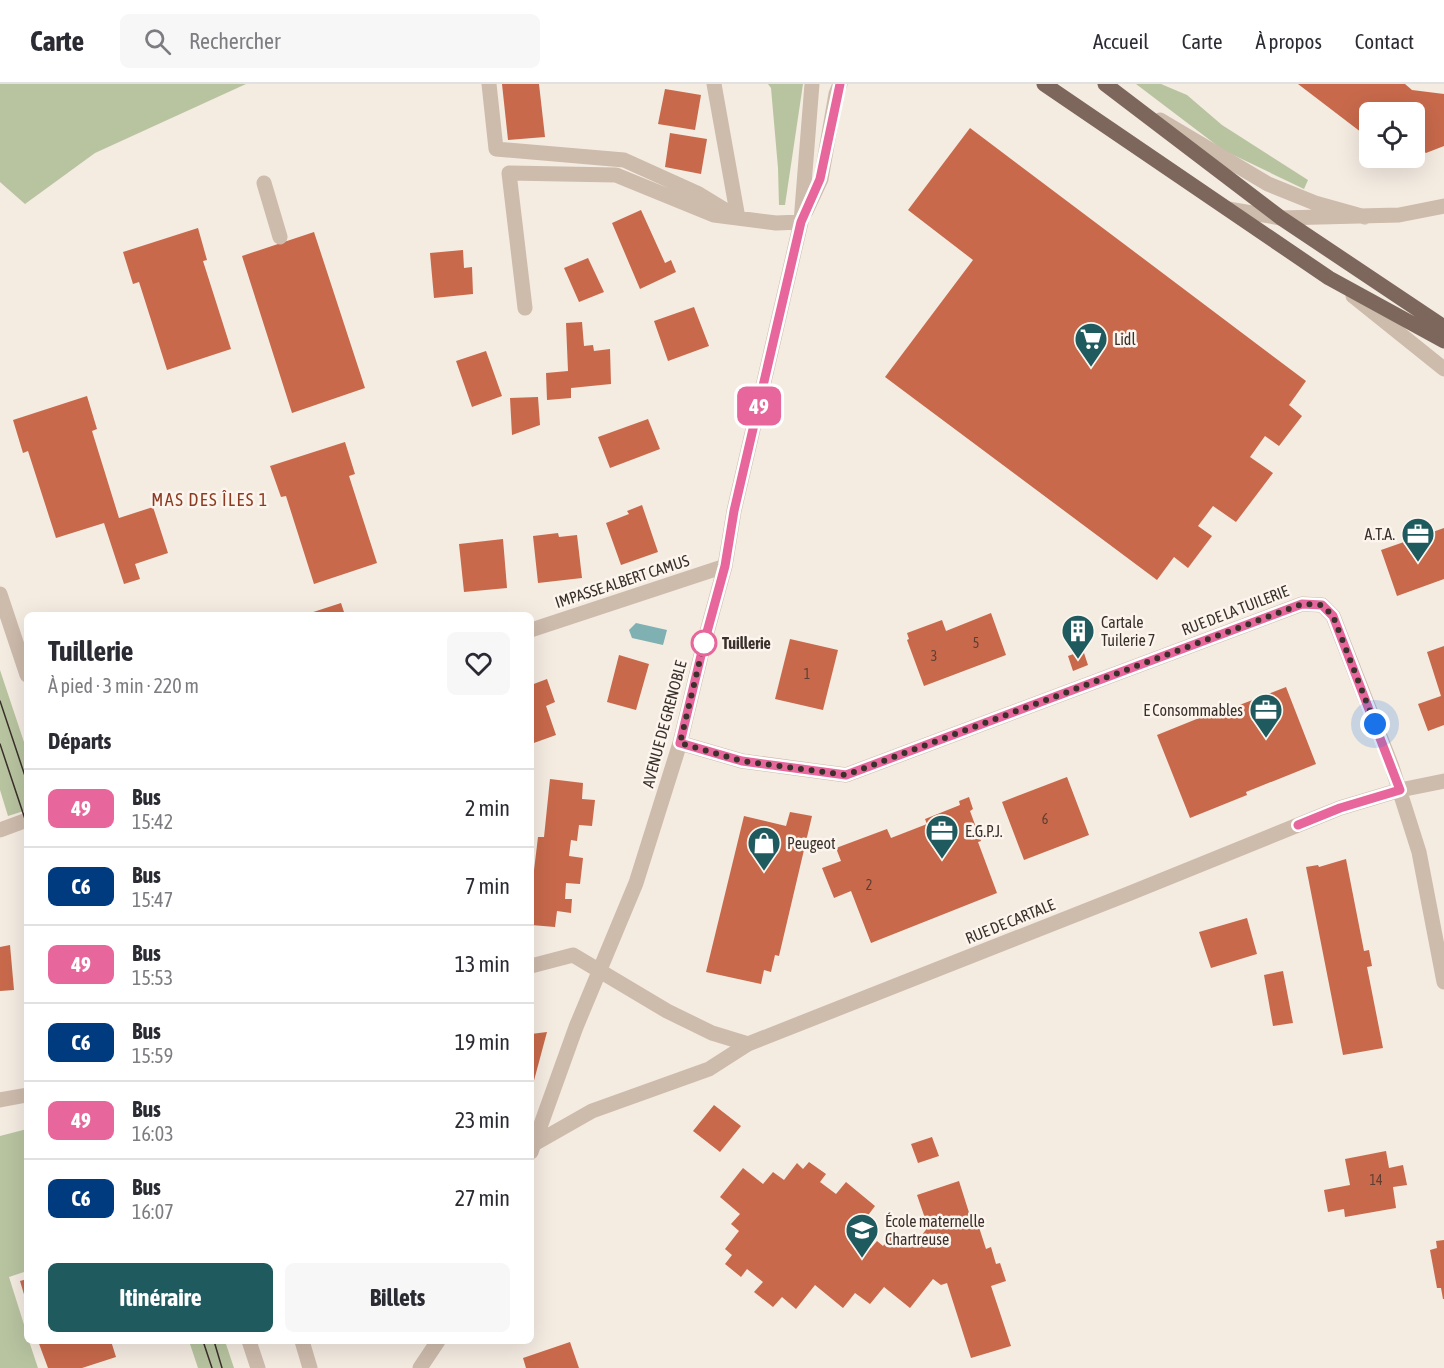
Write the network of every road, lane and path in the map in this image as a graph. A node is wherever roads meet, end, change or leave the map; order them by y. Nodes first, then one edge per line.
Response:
1 (489, 84) edge
2 (714, 84) edge
3 (812, 84) edge
4 (840, 84) edge
5 (1044, 84) edge
6 (1105, 84) edge
7 (1125, 99) junction
8 (264, 183) dead end
9 (1444, 207) edge
10 (1228, 209) junction
11 (1365, 217) junction
12 (738, 218) junction
13 (1281, 218) junction
14 (801, 222) junction
15 (280, 237) dead end
16 (1332, 279) junction
17 (525, 308) dead end
18 (1444, 327) edge
19 (1444, 341) edge
20 (1444, 369) edge
21 (725, 566) junction
22 (0, 594) edge
23 (534, 629) edge
24 (24, 666) edge
25 (680, 743) junction
26 (1444, 781) edge
27 (1400, 790) junction
28 (24, 821) edge
29 (0, 830) edge
30 (534, 965) edge
31 (598, 971) junction
32 (1444, 982) edge
33 (748, 1044) junction
34 (24, 1096) edge
35 (0, 1100) edge
36 (534, 1142) edge
37 (534, 1147) edge
38 (250, 1344) edge
39 (303, 1344) edge
40 (436, 1344) edge
41 (258, 1368) edge
42 (310, 1368) edge
43 (420, 1368) edge

1 - 12 street
2 - 12 street
3 - 14 street, AVENUE DE GRENOBLE
4 - 14 street, AVENUE DE GRENOBLE
5 - 10 main road
6 - 7 main road
7 - 11 street
7 - 13 main road
8 - 15 street
9 - 11 street
10 - 13 street
10 - 16 main road
11 - 13 street
12 - 14 street
12 - 17 street
13 - 18 main road
14 - 21 street, AVENUE DE GRENOBLE
16 - 19 main road
16 - 20 street
21 - 23 street, IMPASSE ALBERT CAMUS
21 - 25 street, AVENUE DE GRENOBLE
22 - 24 street
25 - 27 street, RUE DE LA TUILERIE
25 - 31 street, AVENUE DE GRENOBLE
26 - 27 street, RUE DE CARTALE
27 - 32 street, RUE DE LA TUILERIE
27 - 33 street, RUE DE CARTALE
28 - 29 street
30 - 31 street
31 - 33 street
31 - 36 street, AVENUE DE GRENOBLE
33 - 37 street, RUE DE CARTALE
34 - 35 street
38 - 41 street
39 - 42 street
40 - 43 street

